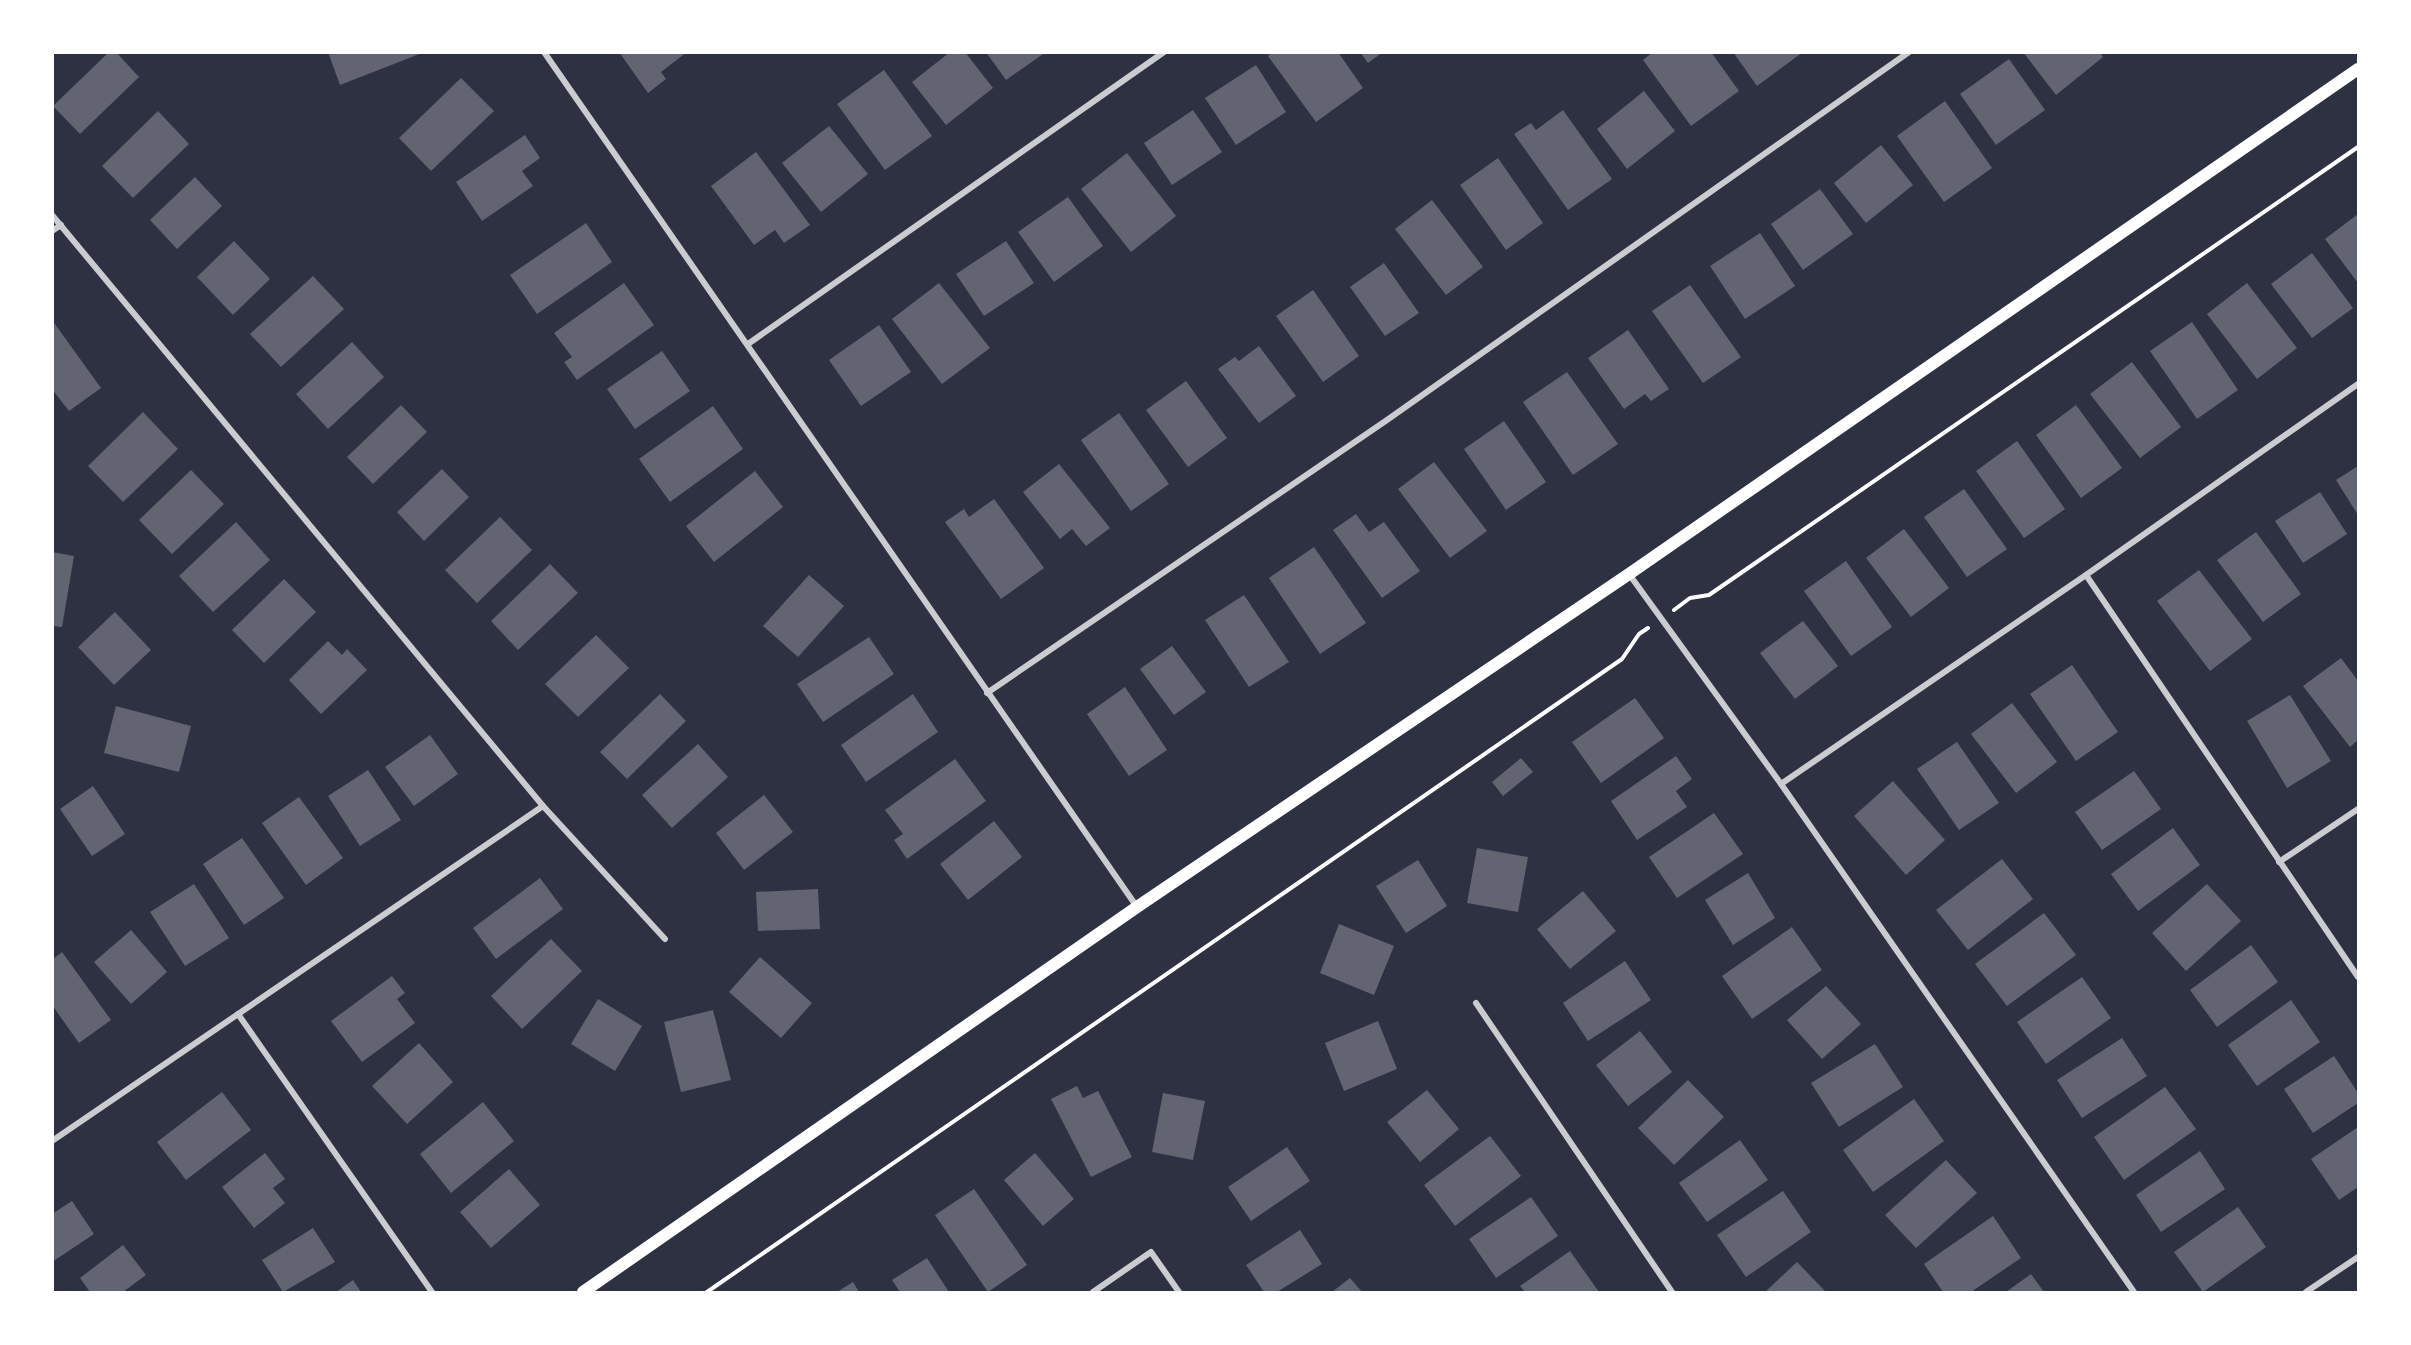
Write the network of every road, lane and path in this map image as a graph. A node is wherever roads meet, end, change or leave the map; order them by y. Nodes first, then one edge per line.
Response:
1 (544, 52) edge
2 (1164, 52) edge
3 (1909, 52) edge
4 (2358, 69) edge
5 (2358, 147) edge
6 (52, 215) edge
7 (61, 225) junction
8 (52, 231) edge
9 (748, 344) junction
10 (2358, 384) edge
11 (1629, 574) junction
12 (2086, 575) junction
13 (1690, 598) dead end
14 (1639, 634) dead end
15 (987, 693) junction
16 (1781, 784) junction
17 (543, 806) junction
18 (2358, 809) edge
19 (2279, 862) junction
20 (1137, 907) junction
21 (665, 939) dead end
22 (2358, 977) edge
23 (1476, 1003) dead end
24 (238, 1014) junction
25 (52, 1141) edge
26 (2358, 1257) edge
27 (432, 1293) edge
28 (583, 1293) edge
29 (707, 1293) edge
30 (1093, 1293) edge
31 (1179, 1293) edge
32 (1672, 1293) edge
33 (2134, 1293) edge
34 (2306, 1293) edge

1 - 9 street
2 - 9 street
3 - 15 street
4 - 11 main road
5 - 13 path
6 - 7 street
7 - 8 street
7 - 17 street
9 - 15 street
10 - 12 street
11 - 16 street
11 - 20 main road
12 - 16 street
12 - 19 street
14 - 29 path
15 - 20 street
16 - 33 street
17 - 21 street
17 - 24 street
18 - 19 street
19 - 22 street
20 - 28 main road
23 - 32 street
24 - 25 street
24 - 27 street
26 - 34 street
30 - 31 street

